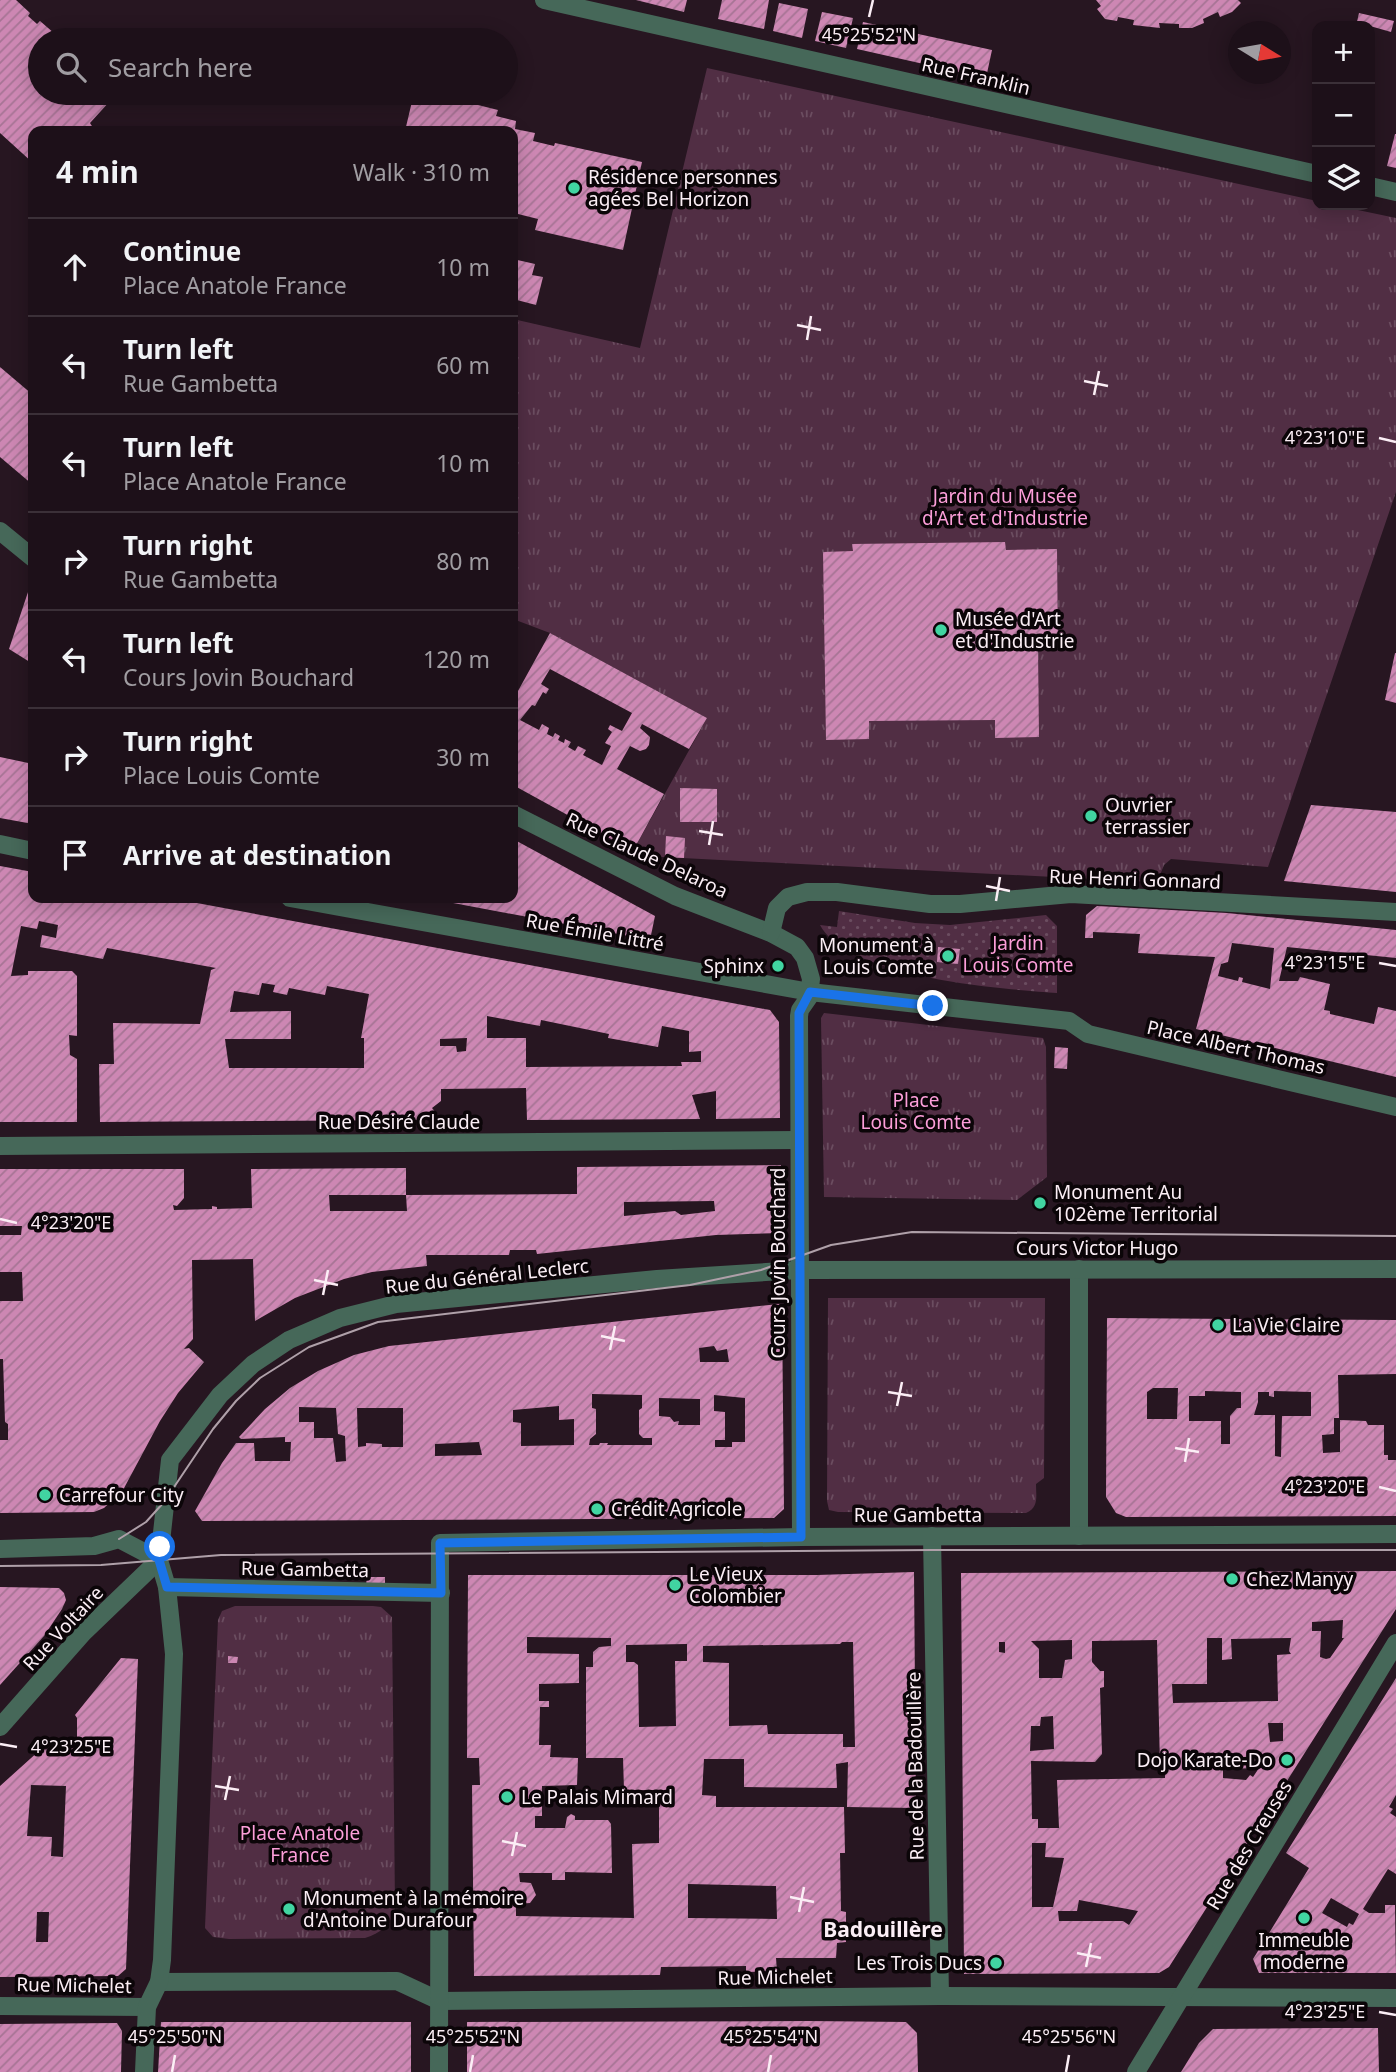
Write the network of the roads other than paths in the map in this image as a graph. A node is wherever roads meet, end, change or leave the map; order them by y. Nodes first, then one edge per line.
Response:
1 (544, 0) edge
2 (1312, 173) edge
3 (1375, 187) edge
4 (1396, 192) edge
5 (0, 531) edge
6 (28, 554) edge
7 (518, 817) edge
8 (0, 844) edge
9 (28, 849) edge
10 (318, 903) edge
11 (1396, 912) edge
12 (771, 933) junction
13 (810, 992) junction
14 (1396, 1107) edge
15 (798, 1140) junction
16 (0, 1146) edge
17 (1079, 1269) junction
18 (1396, 1269) edge
19 (798, 1270) junction
20 (1396, 1534) edge
21 (932, 1536) junction
22 (1079, 1536) junction
23 (801, 1537) junction
24 (0, 1549) edge
25 (159, 1560) junction
26 (167, 1587) junction
27 (441, 1593) junction
28 (1396, 1643) edge
29 (0, 1727) edge
30 (159, 1982) junction
31 (940, 1996) junction
32 (1182, 1998) junction
33 (1396, 1998) edge
34 (440, 2001) junction
35 (0, 2006) edge
36 (148, 2007) junction
37 (144, 2072) edge
38 (439, 2072) edge
39 (1136, 2072) edge

1 - 2 street, Rue Franklin
3 - 4 street
5 - 6 street
7 - 12 street, Rue Claude Delaroa
8 - 9 street
10 - 13 street, Rue Émile Littré
11 - 12 street, Rue Henri Gonnard
12 - 13 street, Rue Claude Delaroa
13 - 14 street, Place Albert Thomas
13 - 15 street, Cours Jovin Bouchard
15 - 16 street, Rue Désiré Claude
15 - 19 street, Cours Jovin Bouchard
17 - 18 street, Cours Victor Hugo
17 - 19 street, Cours Victor Hugo
17 - 22 street
19 - 23 street, Cours Jovin Bouchard
19 - 25 street, Rue du Général Leclerc
20 - 22 street, Rue Gambetta
21 - 22 street, Rue Gambetta
21 - 23 street, Rue Gambetta
21 - 31 street, Rue de la Badouillère
23 - 27 street, Rue Gambetta
24 - 25 street
25 - 26 street
25 - 29 street, Rue Voltaire
26 - 27 street, Rue Gambetta
26 - 30 street
27 - 34 street
28 - 32 street, Rue des Creuses
30 - 34 street, Rue Michelet
30 - 36 street
31 - 32 street, Rue Michelet
31 - 34 street, Rue Michelet
32 - 33 street, Rue Michelet
32 - 39 street, Rue des Creuses
34 - 38 street
35 - 36 street, Rue Michelet
36 - 37 street

